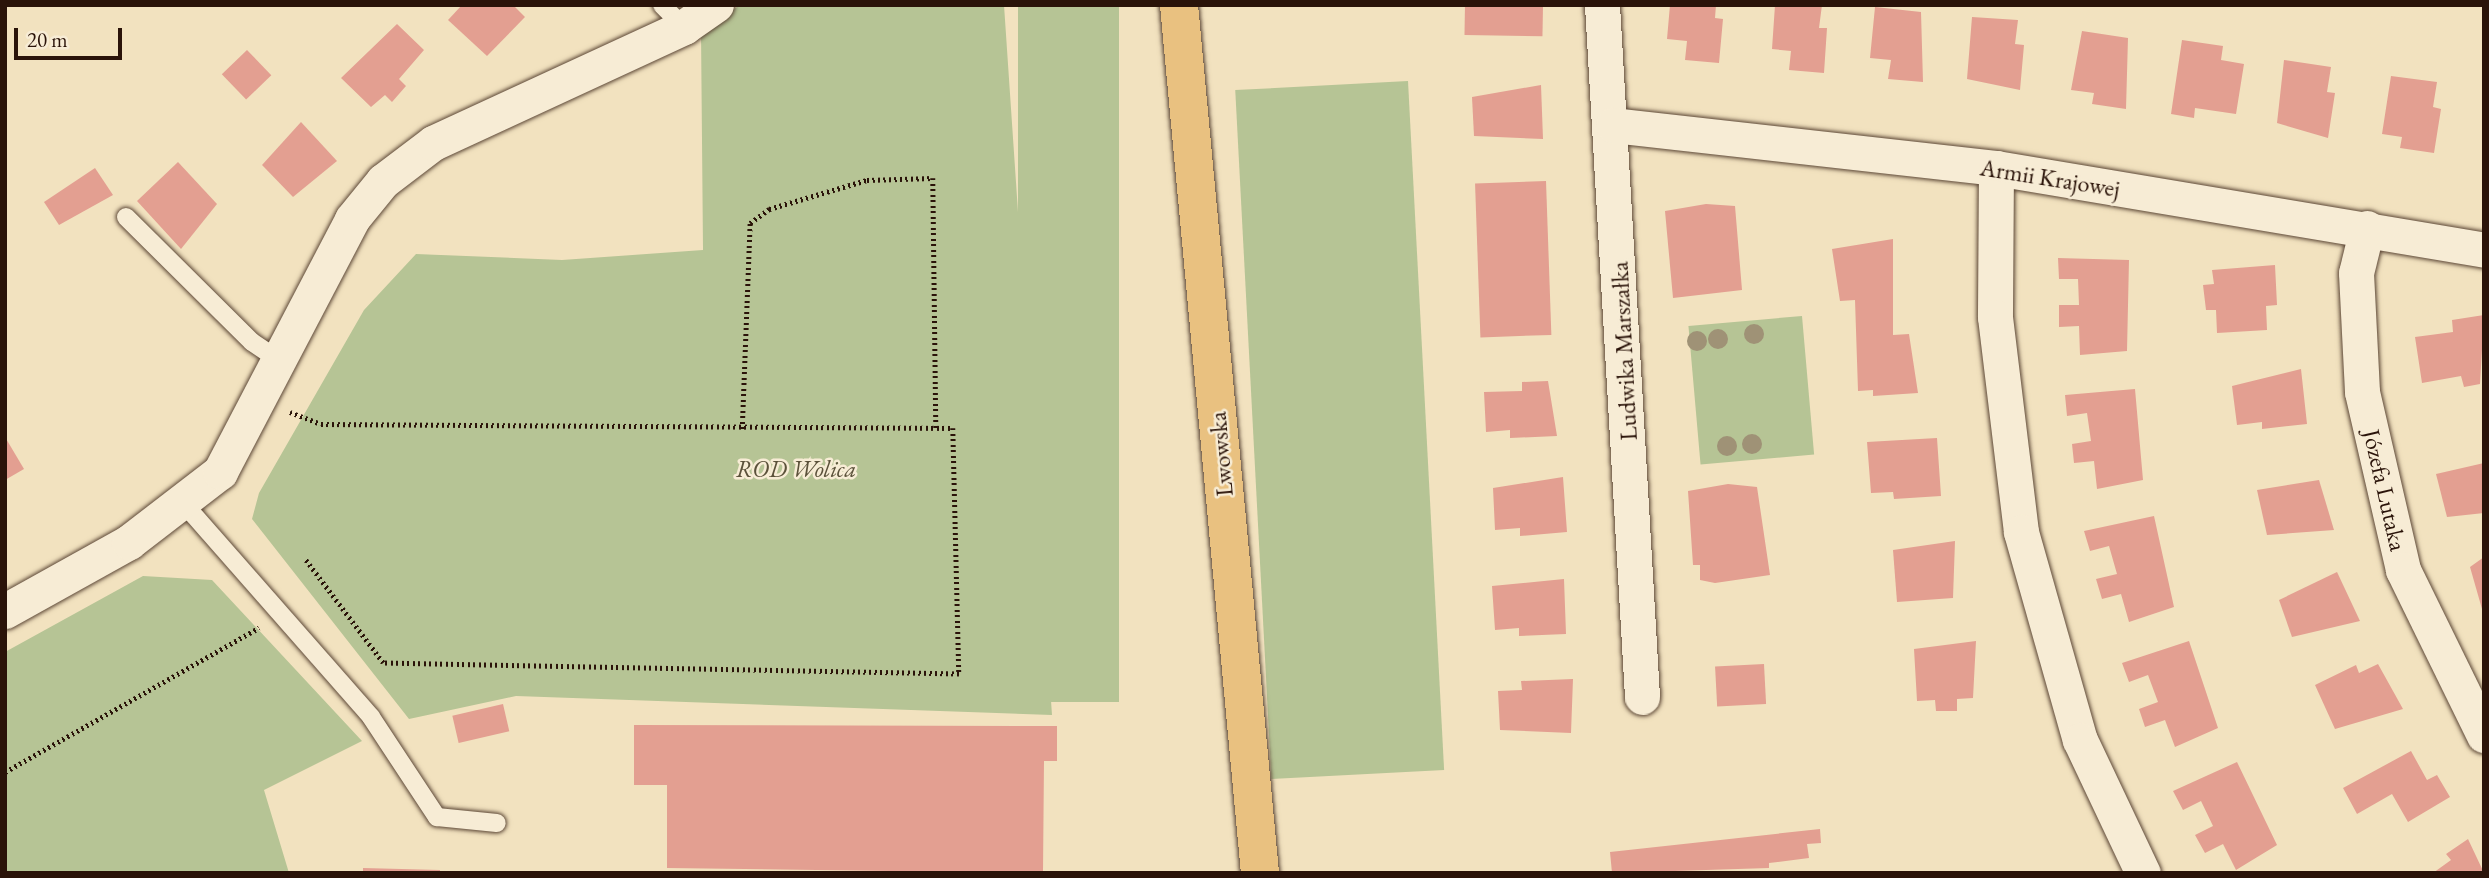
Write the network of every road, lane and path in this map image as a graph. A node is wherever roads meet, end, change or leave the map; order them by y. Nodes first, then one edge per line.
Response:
1 (716, 5) edge
2 (1602, 5) edge
3 (1179, 15) edge
4 (673, 16) edge
5 (1613, 125) junction
6 (1996, 168) junction
7 (126, 217) dead end
8 (2367, 228) junction
9 (2484, 250) edge
10 (280, 361) junction
11 (262, 396) junction
12 (936, 428) junction
13 (742, 429) junction
14 (185, 505) junction
15 (305, 559) dead end
16 (5, 611) edge
17 (280, 614) junction
18 (1642, 697) dead end
19 (2484, 735) edge
20 (5, 772) edge
21 (497, 823) dead end
22 (1260, 873) edge
23 (2143, 873) edge

1 - 4 street
2 - 5 street, Ludwika Marszałka
3 - 22 main road, Lwowska
4 - 10 street
5 - 6 street, Armii Krajowej
5 - 18 street, Ludwika Marszałka
6 - 8 street, Armii Krajowej
6 - 23 street
7 - 10 lane
8 - 9 street, Armii Krajowej
8 - 19 street, Józefa Lutaka
10 - 11 street
11 - 13 path
11 - 14 street
12 - 13 path
12 - 13 path
12 - 15 path
14 - 16 street
14 - 17 lane
17 - 20 path
17 - 21 lane

